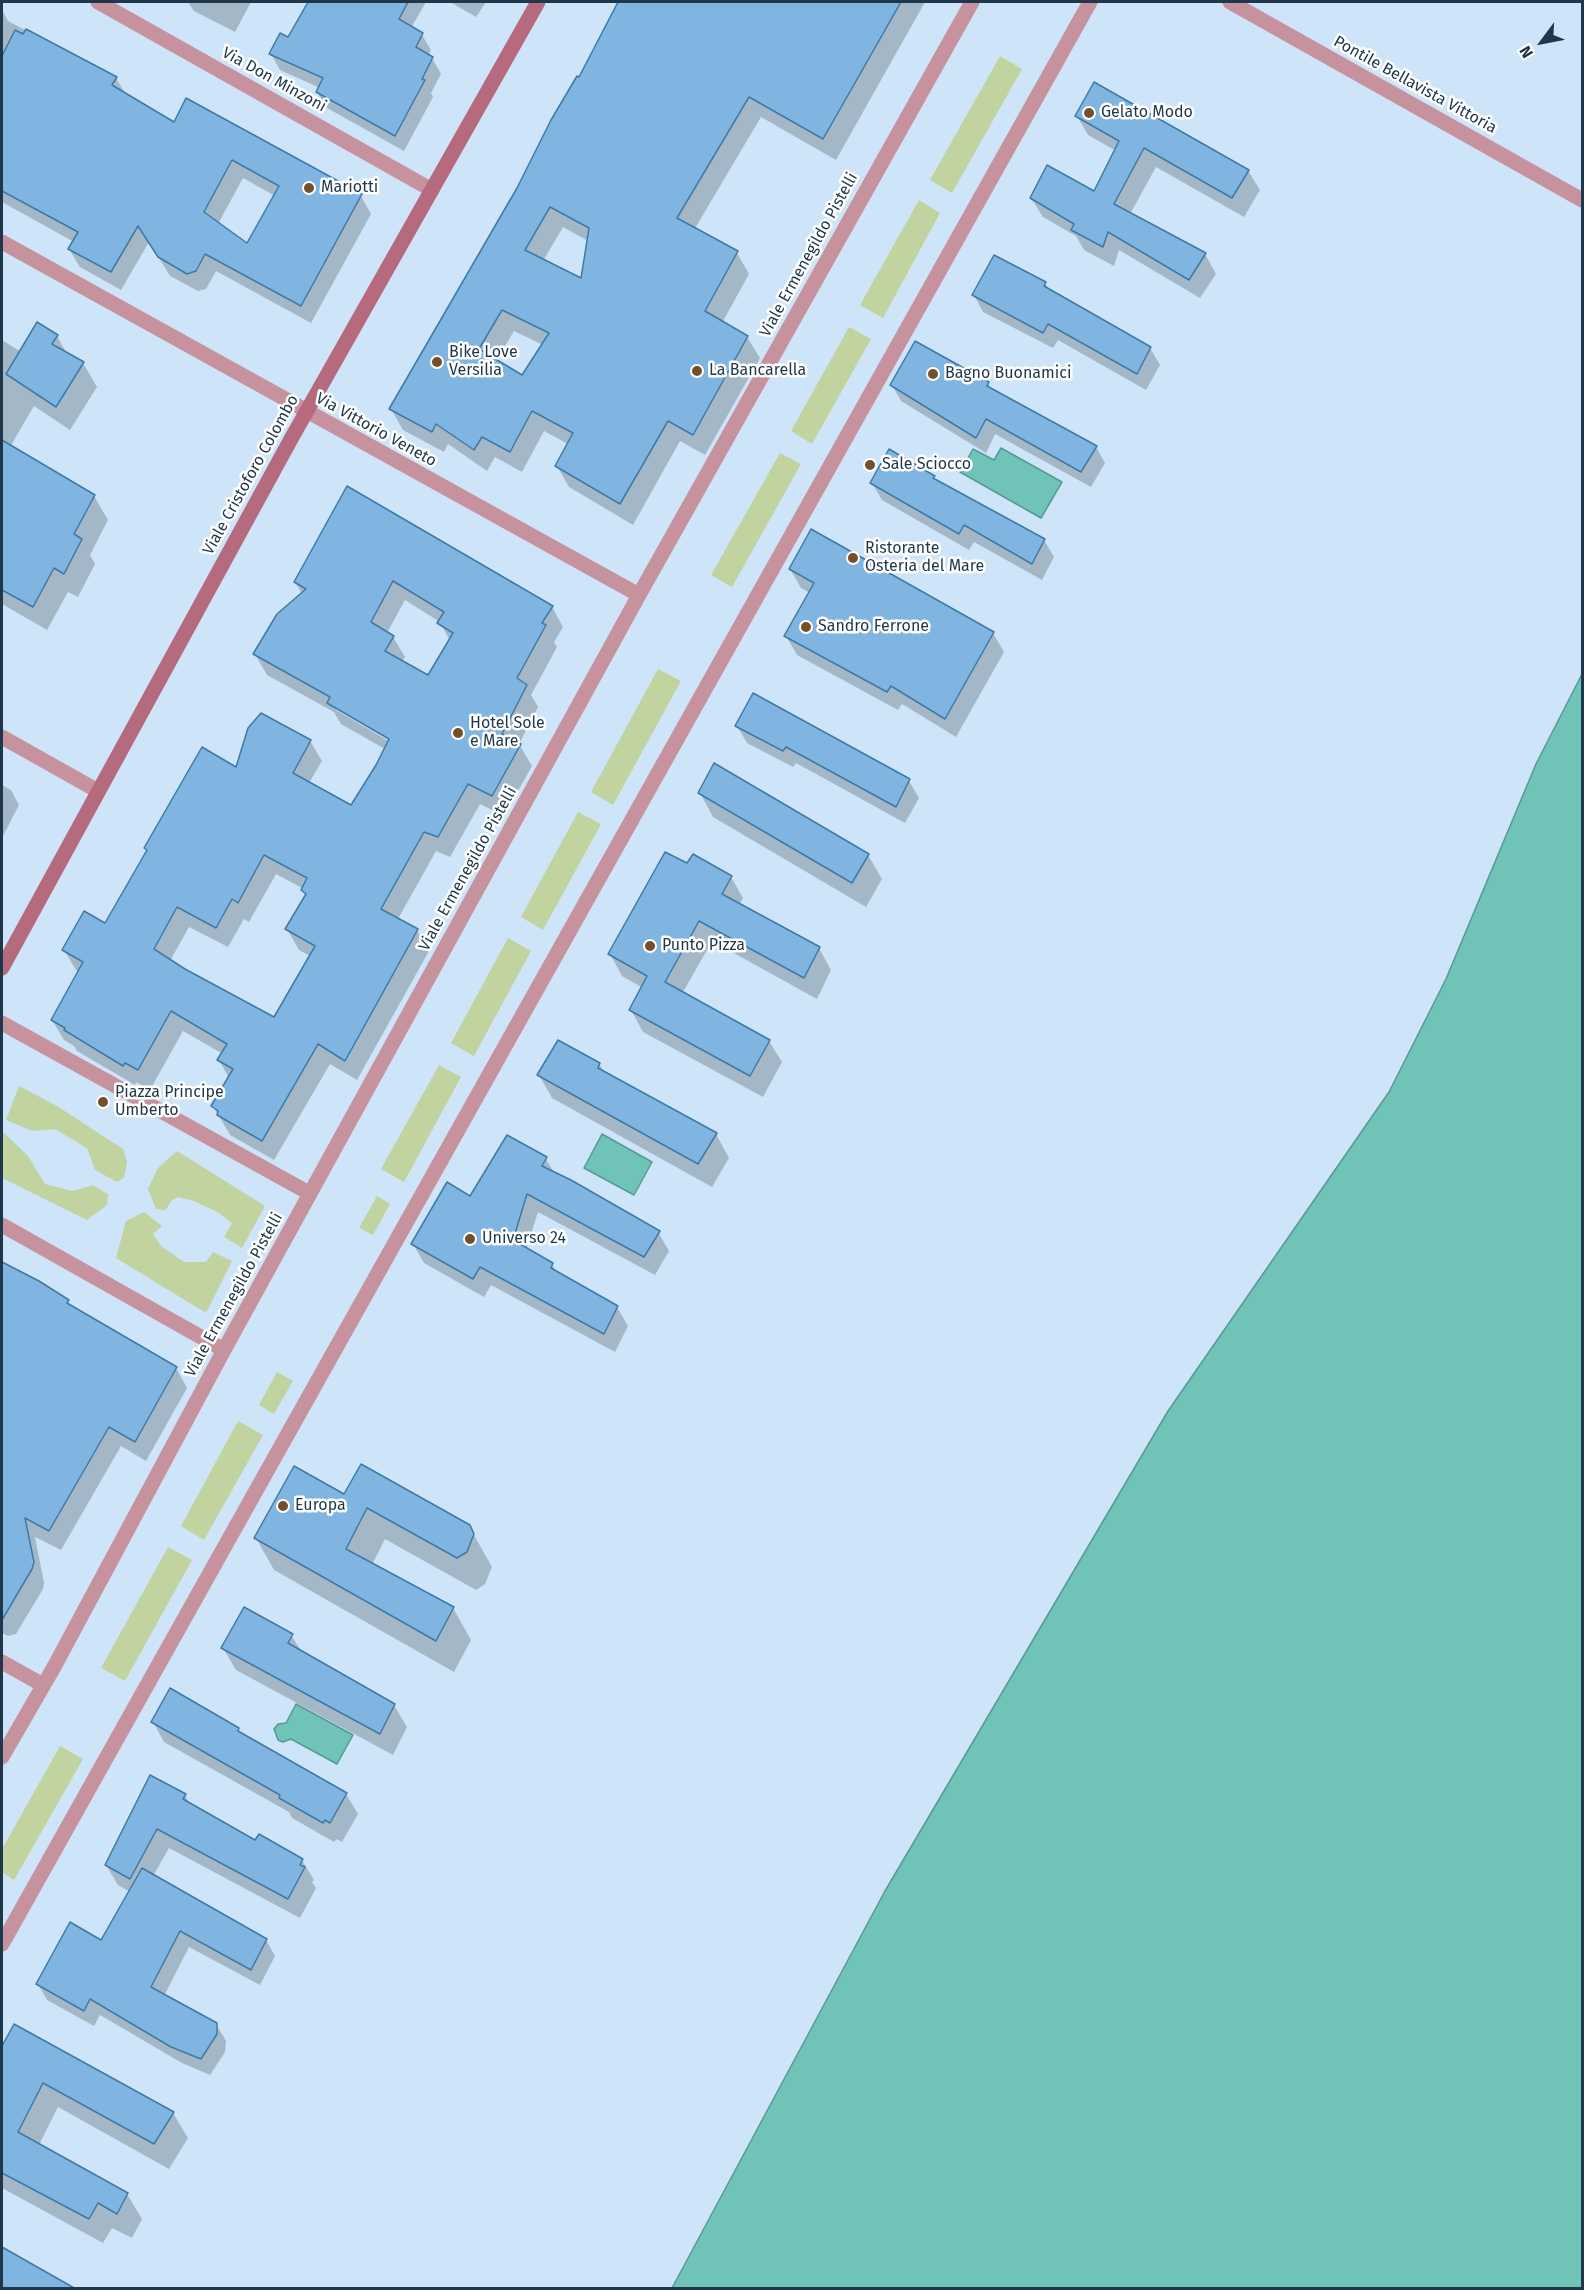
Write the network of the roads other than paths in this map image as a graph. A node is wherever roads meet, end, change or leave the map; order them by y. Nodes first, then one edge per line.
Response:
1 (98, 2) edge
2 (538, 2) edge
3 (971, 2) edge
4 (1090, 2) edge
5 (1230, 2) edge
6 (432, 189) junction
7 (1582, 200) edge
8 (2, 242) edge
9 (307, 412) junction
10 (639, 595) junction
11 (2, 737) edge
12 (98, 791) junction
13 (2, 968) edge
14 (2, 1023) edge
15 (309, 1193) junction
16 (2, 1226) edge
17 (224, 1350) junction
18 (2, 1662) edge
19 (43, 1685) junction
20 (2, 1757) edge
21 (2, 1944) edge

1 - 6 street, Via Don Minzoni
2 - 6 street, Viale Cristoforo Colombo
3 - 10 street, Viale Ermenegildo Pistelli
4 - 21 street
5 - 7 street, Pontile Bellavista Vittoria
6 - 9 street, Viale Cristoforo Colombo
8 - 9 street, Via Vittorio Veneto
9 - 10 street, Via Vittorio Veneto
9 - 12 street, Viale Cristoforo Colombo
10 - 15 street, Viale Ermenegildo Pistelli
11 - 12 street
12 - 13 street, Viale Cristoforo Colombo
14 - 15 street
15 - 17 street, Viale Ermenegildo Pistelli
16 - 17 street
17 - 19 street, Viale Ermenegildo Pistelli
18 - 19 street
19 - 20 street, Viale Ermenegildo Pistelli

